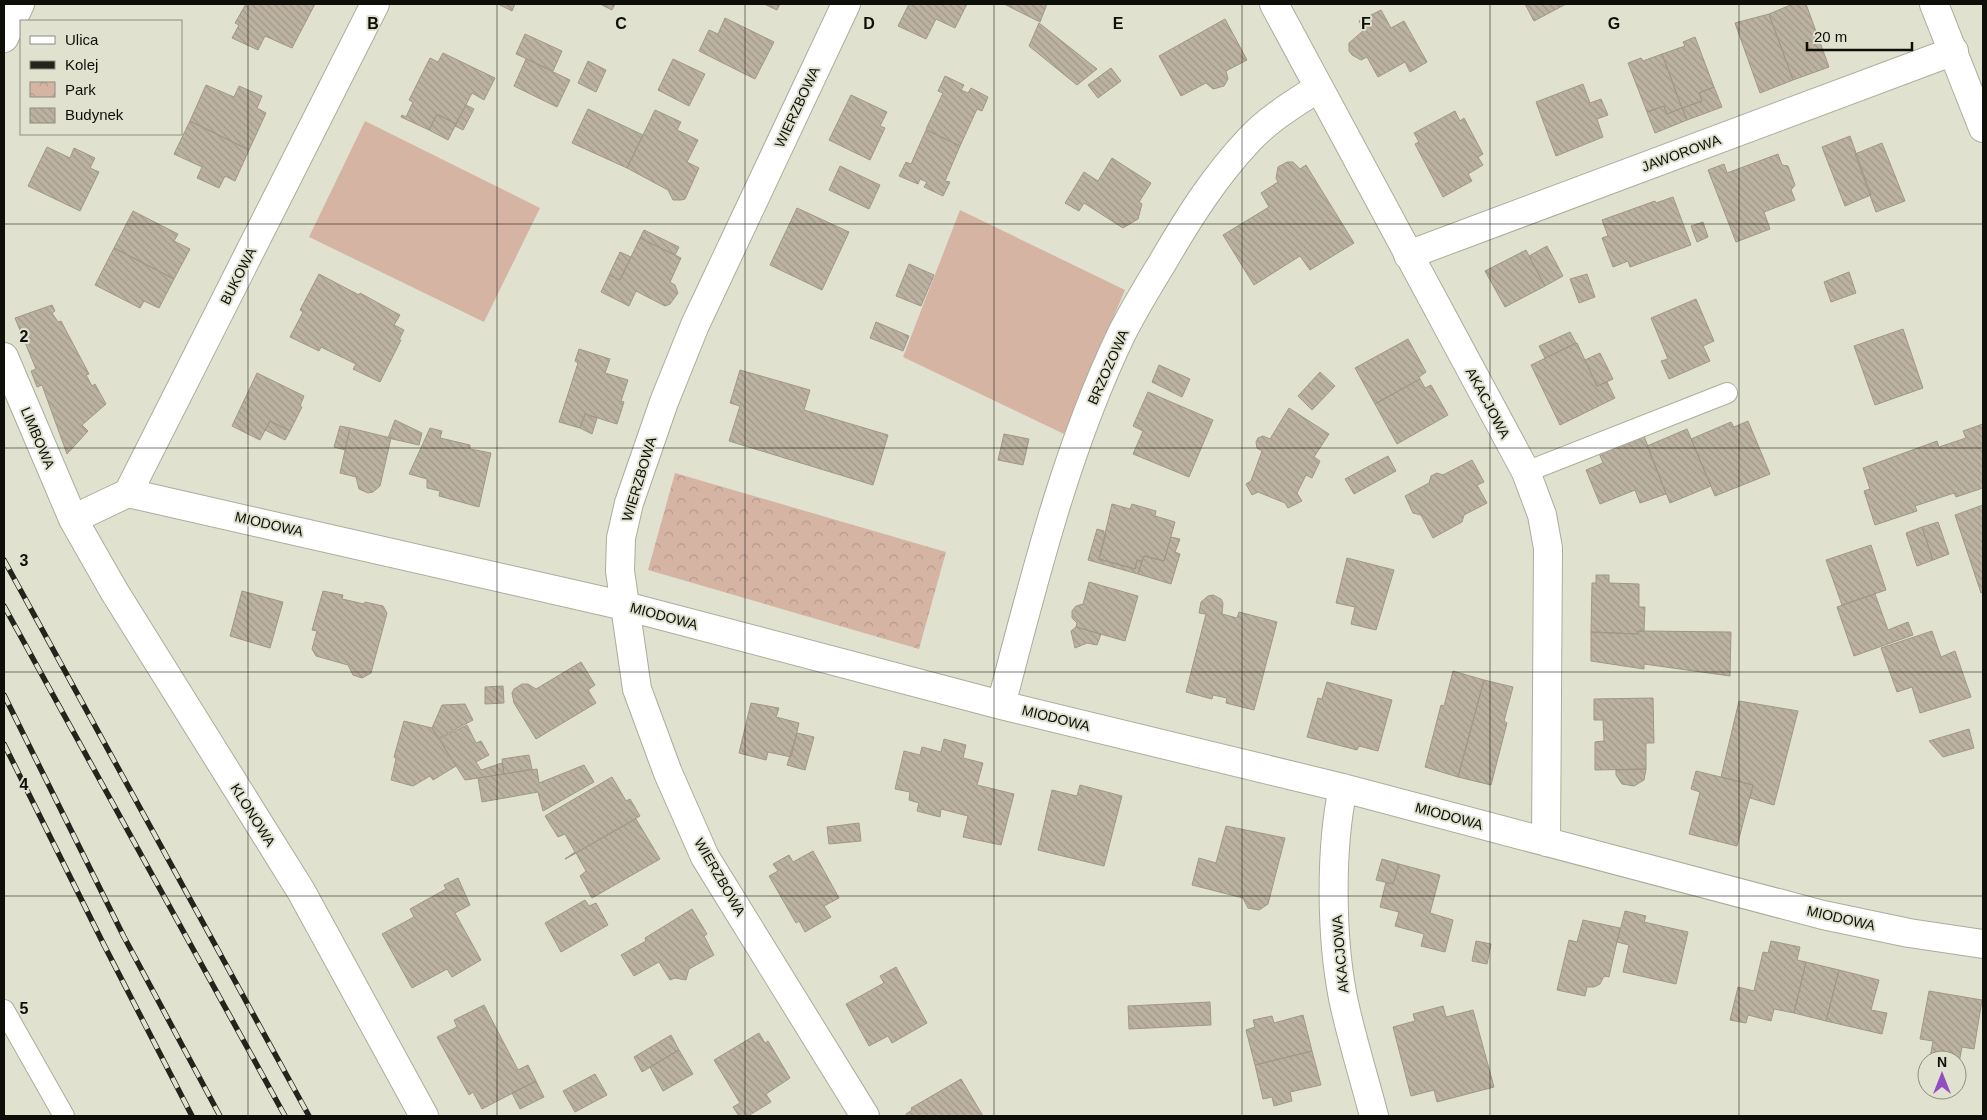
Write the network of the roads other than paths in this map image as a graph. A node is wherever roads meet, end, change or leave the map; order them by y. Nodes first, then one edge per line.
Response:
1 (20, 4) edge
2 (376, 4) edge
3 (846, 4) edge
4 (1274, 4) edge
5 (1934, 4) edge
6 (4, 38) edge
7 (1954, 51) junction
8 (1318, 88) junction
9 (1983, 128) edge
10 (1408, 255) junction
11 (4, 358) edge
12 (1727, 393) dead end
13 (1526, 472) junction
14 (128, 493) junction
15 (73, 519) junction
16 (625, 606) junction
17 (1001, 704) junction
18 (1343, 788) junction
19 (1546, 842) junction
20 (1983, 944) edge
21 (4, 1010) edge
22 (64, 1116) edge
23 (424, 1116) edge
24 (865, 1116) edge
25 (1374, 1116) edge

1 - 6 street
2 - 14 street, BUKOWA
3 - 16 street, WIERZBOWA
4 - 8 street, AKACJOWA
5 - 7 street
7 - 9 street
7 - 10 street, JAWOROWA
8 - 10 street, AKACJOWA
8 - 17 street, BRZOZOWA
10 - 13 street, AKACJOWA
11 - 15 street, LIMBOWA
12 - 13 lane
13 - 19 street, AKACJOWA
14 - 15 street
14 - 16 street, MIODOWA
15 - 23 street, KLONOWA
16 - 17 street, MIODOWA
16 - 24 street, WIERZBOWA
17 - 18 street, MIODOWA
18 - 19 street, MIODOWA
18 - 25 street, AKACJOWA
19 - 20 street, MIODOWA
21 - 22 lane

